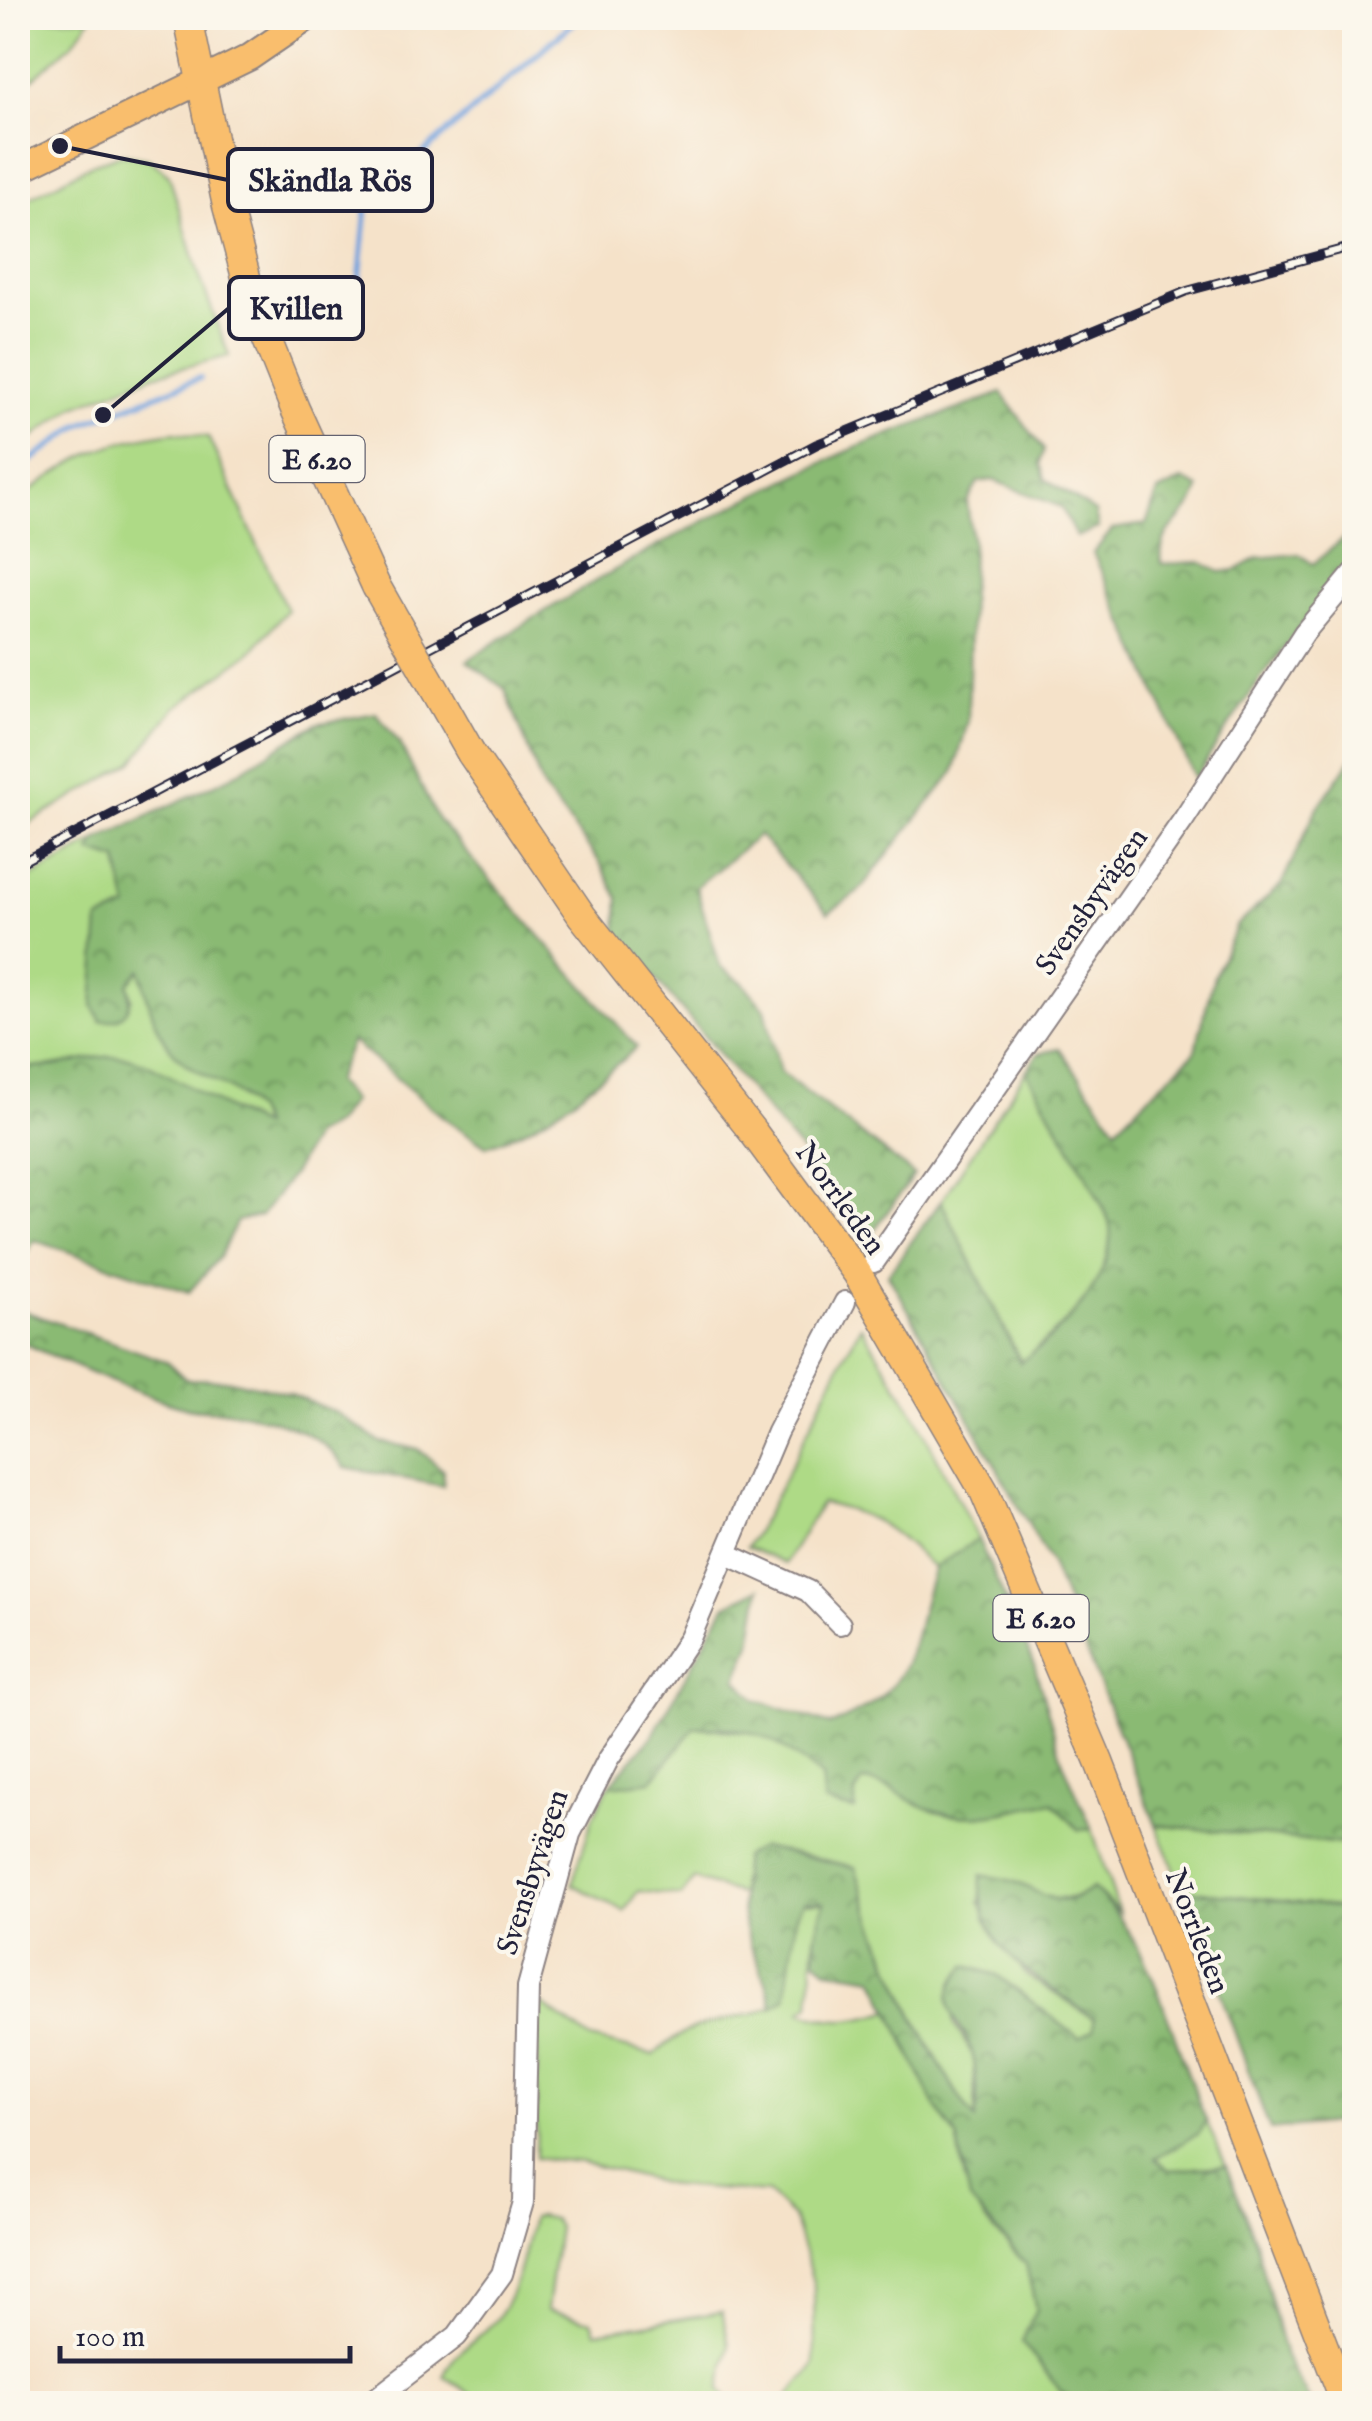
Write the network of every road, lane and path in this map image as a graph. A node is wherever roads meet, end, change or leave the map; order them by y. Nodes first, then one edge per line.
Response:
1 (188, 18) edge
2 (307, 18) edge
3 (200, 84) junction
4 (18, 170) edge
5 (1354, 574) edge
6 (874, 1262) dead end
7 (846, 1302) dead end
8 (727, 1554) junction
9 (840, 1624) dead end
10 (369, 2404) edge
11 (1346, 2404) edge

1 - 3 highway, E 6.20
2 - 3 main road
3 - 4 main road
3 - 11 highway, Norrleden / E 6.20, bridge
5 - 6 street, Svensbyvägen
7 - 8 street, Svensbyvägen
8 - 9 street
8 - 10 street, Svensbyvägen

